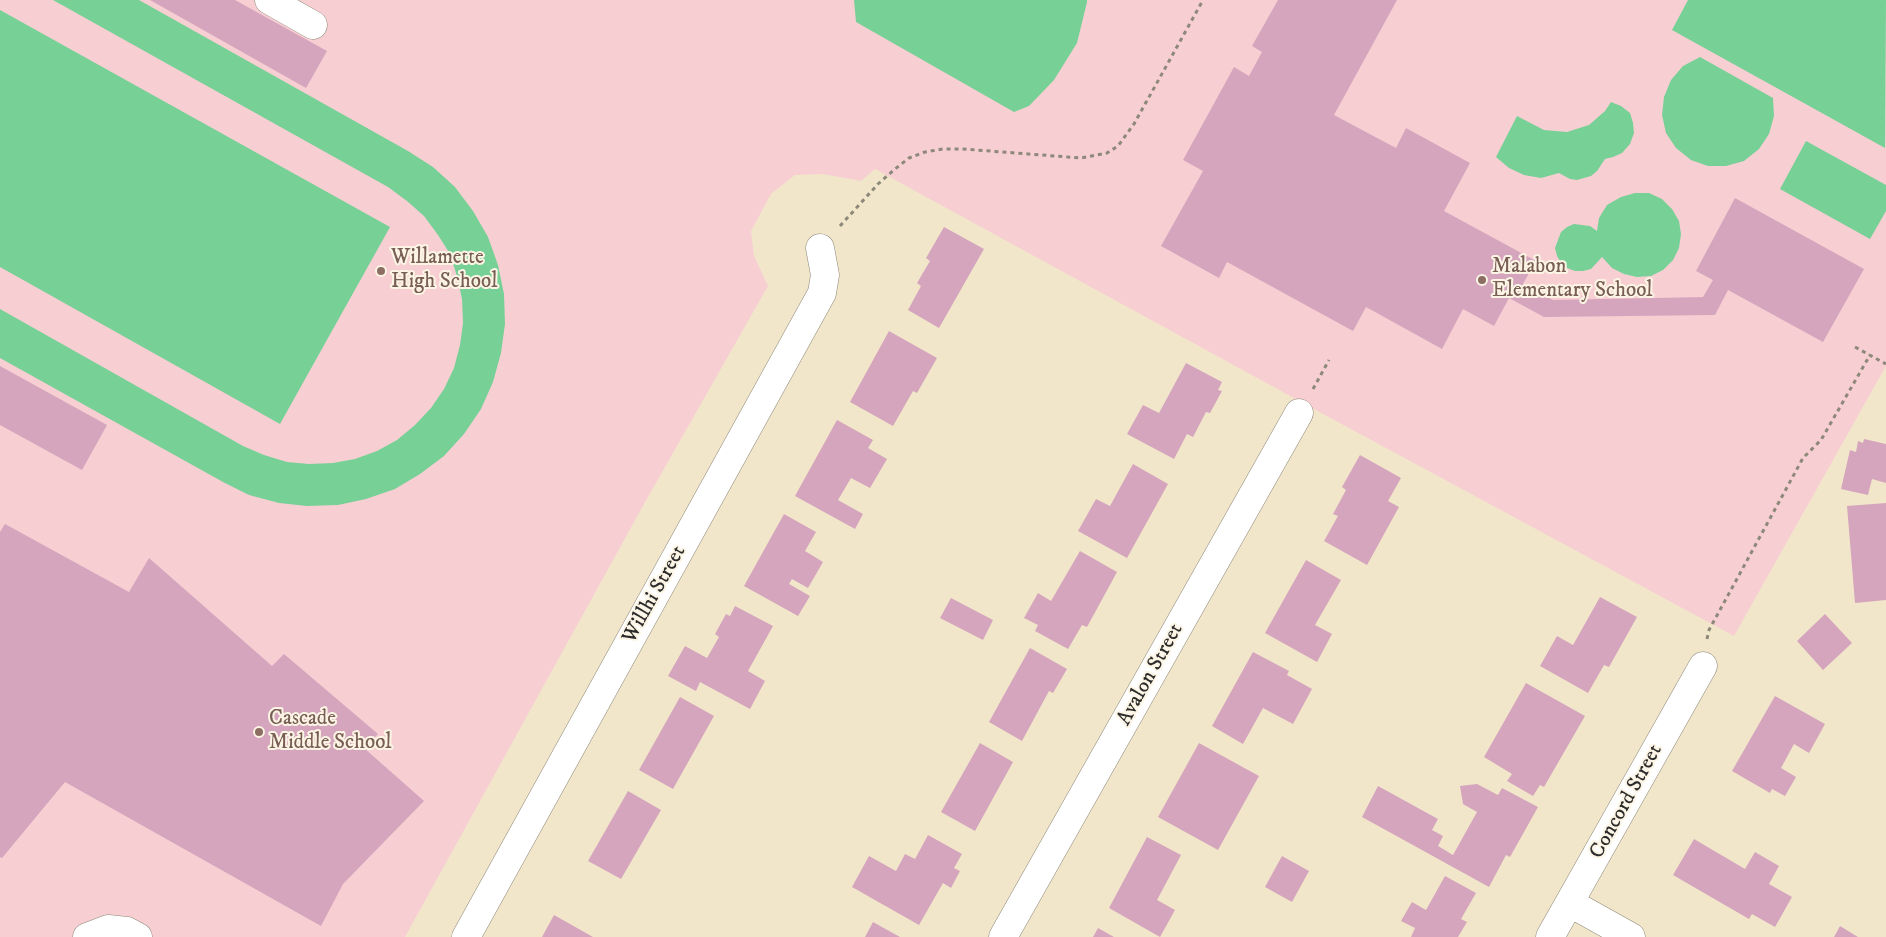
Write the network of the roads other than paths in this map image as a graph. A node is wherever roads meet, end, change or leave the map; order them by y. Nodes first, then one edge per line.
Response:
1 (269, 0) edge
2 (313, 24) dead end
3 (820, 248) road end
4 (1299, 413) dead end
5 (1703, 666) road end
6 (1570, 903) junction
7 (87, 937) edge
8 (138, 937) edge
9 (466, 937) edge
10 (1003, 937) edge
11 (1550, 937) edge
12 (1631, 937) edge

1 - 2 street
3 - 9 street, Willhi Street
4 - 10 street, Avalon Street
5 - 6 street, Concord Street
6 - 11 street, Concord Street
6 - 12 street
7 - 8 street

